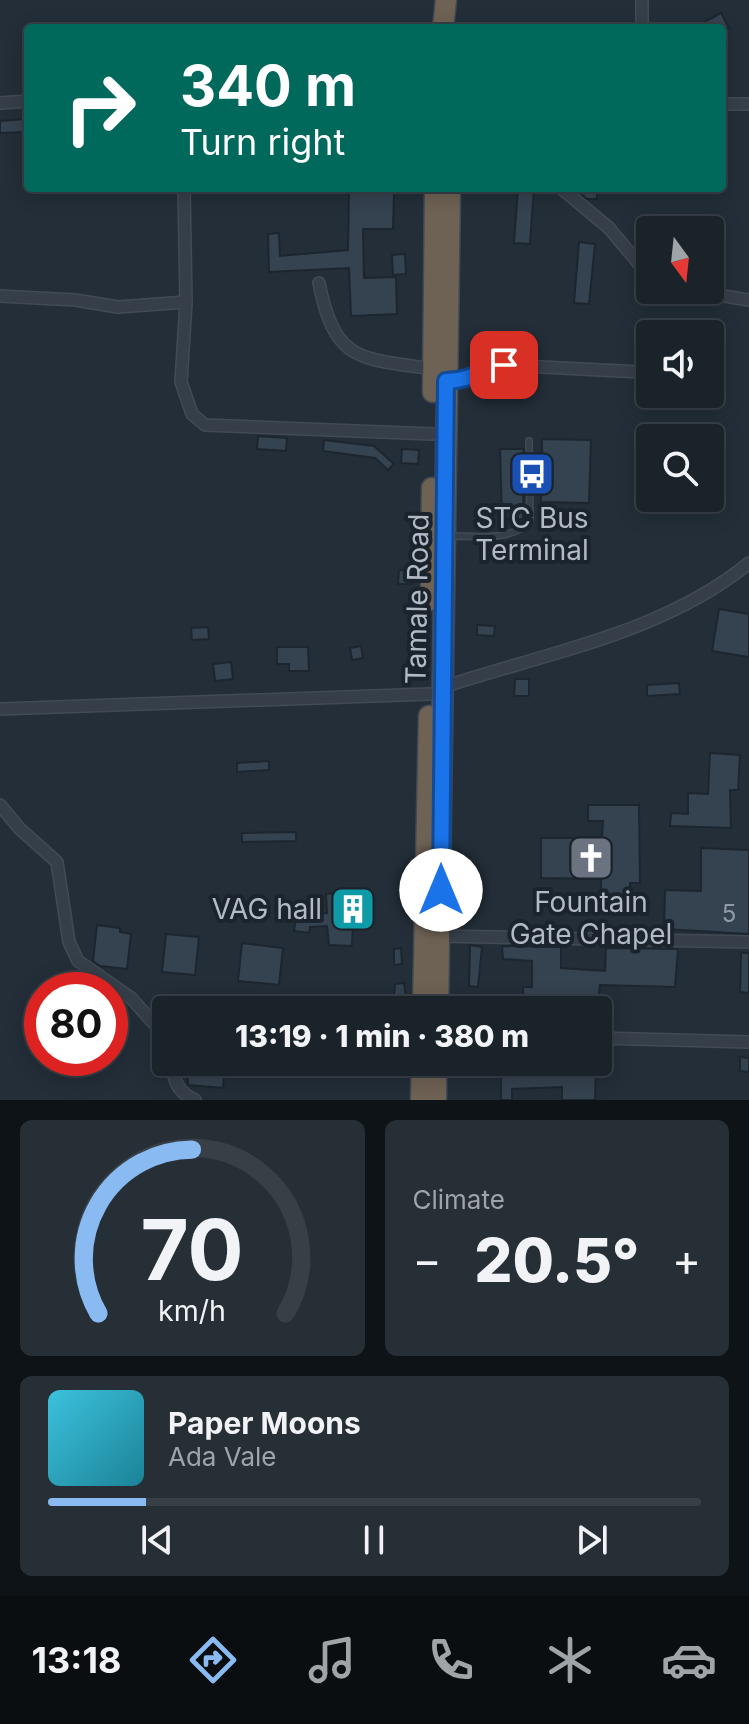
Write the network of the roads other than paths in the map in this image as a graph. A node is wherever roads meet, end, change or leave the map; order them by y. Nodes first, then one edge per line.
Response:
1 (446, 0) edge
2 (642, 0) edge
3 (445, 24) edge
4 (642, 24) edge
5 (24, 101) edge
6 (0, 103) edge
7 (726, 104) edge
8 (749, 104) edge
9 (184, 192) edge
10 (435, 192) edge
11 (450, 192) edge
12 (566, 192) edge
13 (636, 260) edge
14 (319, 283) dead end
15 (0, 296) edge
16 (724, 296) edge
17 (749, 300) edge
18 (186, 302) junction
19 (636, 372) edge
20 (439, 375) junction
21 (433, 434) junction
22 (529, 441) dead end
23 (441, 527) junction
24 (749, 563) edge
25 (437, 690) junction
26 (0, 709) edge
27 (0, 805) edge
28 (434, 806) junction
29 (439, 936) junction
30 (749, 942) edge
31 (424, 996) edge
32 (438, 996) edge
33 (152, 1021) edge
34 (612, 1038) edge
35 (749, 1042) edge
36 (175, 1076) edge
37 (422, 1076) edge
38 (436, 1076) edge
39 (195, 1100) edge
40 (421, 1100) edge
41 (436, 1100) edge

1 - 3 highway
2 - 4 street
5 - 6 street
7 - 8 street
9 - 18 street
10 - 20 highway, Tamale Road
11 - 20 highway, Tamale Road
12 - 13 street
14 - 20 street
15 - 18 street
16 - 17 street
18 - 21 street
19 - 20 street
20 - 21 highway, Tamale Road
20 - 23 highway, Tamale Road
21 - 23 highway, Tamale Road
22 - 23 lane
23 - 25 highway, Tamale Road
24 - 25 street
25 - 26 street
25 - 28 highway, Tamale Road
27 - 33 street
28 - 29 highway, Tamale Road
28 - 31 highway, Tamale Road
29 - 30 street
29 - 32 highway, Tamale Road
34 - 35 street
36 - 39 street
37 - 40 highway
38 - 41 highway

